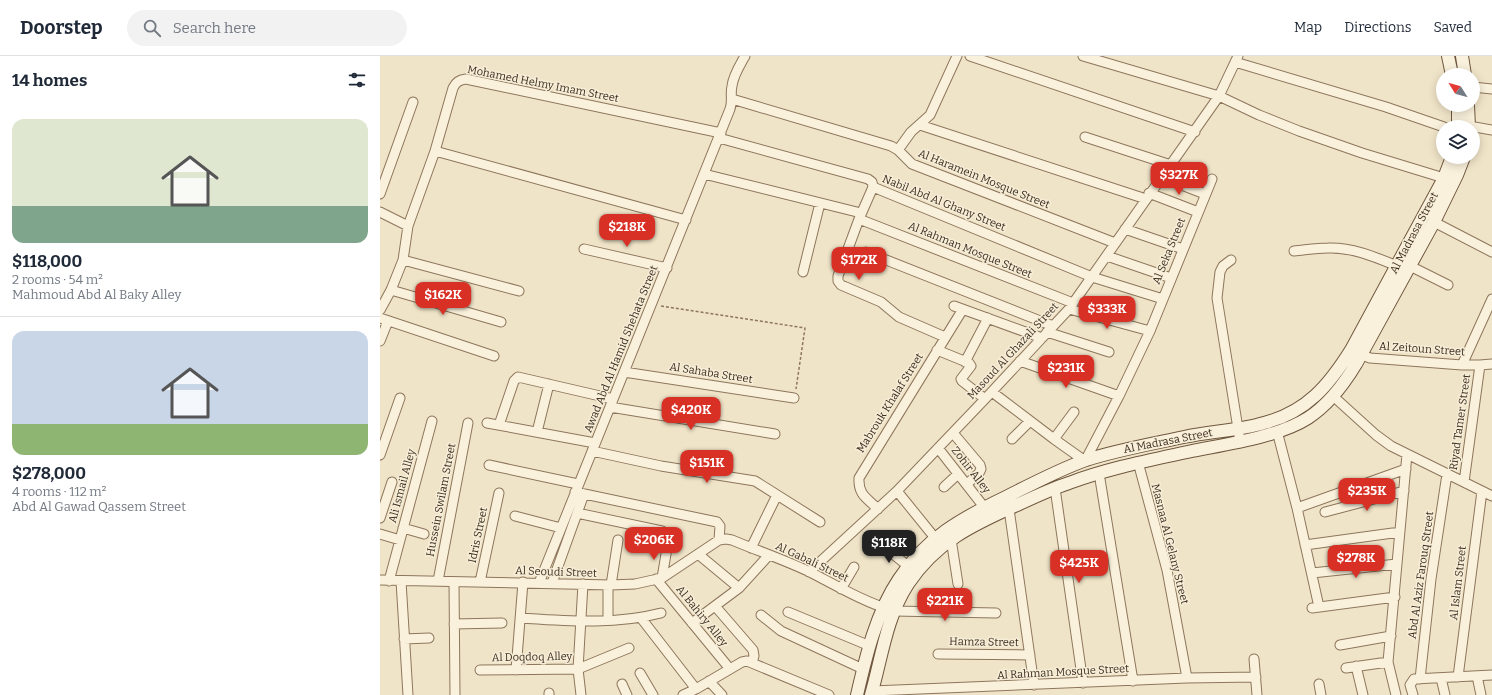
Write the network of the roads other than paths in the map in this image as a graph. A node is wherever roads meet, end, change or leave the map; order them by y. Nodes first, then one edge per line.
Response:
1 (745, 56) edge
2 (957, 56) edge
3 (970, 56) edge
4 (1082, 56) edge
5 (1448, 56) edge
6 (1462, 56) edge
7 (1237, 58) edge
8 (1451, 68) edge
9 (1464, 68) edge
10 (1480, 88) edge
11 (1492, 89) edge
12 (1219, 96) junction
13 (732, 99) junction
14 (413, 102) dead end
15 (1436, 124) edge
16 (920, 125) junction
17 (1480, 129) edge
18 (1492, 130) edge
19 (1194, 132) junction
20 (720, 135) junction
21 (1085, 137) dead end
22 (898, 150) junction
23 (436, 151) junction
24 (1449, 164) edge
25 (1461, 164) edge
26 (1171, 165) junction
27 (704, 174) junction
28 (1161, 177) junction
29 (1444, 178) junction
30 (1212, 179) dead end
31 (873, 187) junction
32 (380, 194) edge
33 (1205, 194) junction
34 (1148, 196) junction
35 (820, 203) junction
36 (380, 212) edge
37 (1198, 212) junction
38 (860, 216) junction
39 (686, 220) junction
40 (1434, 222) junction
41 (408, 226) junction
42 (1125, 230) junction
43 (1115, 243) junction
44 (584, 248) dead end
45 (1183, 248) junction
46 (1294, 251) dead end
47 (866, 252) dead end
48 (1492, 252) edge
49 (1107, 256) junction
50 (403, 260) junction
51 (1231, 260) dead end
52 (1397, 266) junction
53 (1410, 266) junction
54 (666, 268) junction
55 (802, 272) dead end
56 (1092, 277) junction
57 (1171, 278) junction
58 (1448, 285) dead end
59 (391, 290) junction
60 (519, 291) dead end
61 (1163, 299) junction
62 (1492, 299) edge
63 (1071, 306) junction
64 (380, 310) edge
65 (988, 318) junction
66 (384, 320) edge
67 (500, 322) dead end
68 (1150, 331) junction
69 (1047, 332) junction
70 (945, 337) junction
71 (380, 341) edge
72 (937, 350) junction
73 (1108, 352) dead end
74 (1356, 352) junction
75 (494, 356) dead end
76 (1020, 361) junction
77 (965, 362) junction
78 (1492, 364) edge
79 (1462, 365) junction
80 (1480, 365) junction
81 (624, 372) junction
82 (549, 384) junction
83 (992, 392) junction
84 (1118, 396) junction
85 (1332, 396) junction
86 (400, 398) dead end
87 (794, 398) road end
88 (985, 399) junction
89 (612, 402) junction
90 (1074, 412) dead end
91 (432, 421) dead end
92 (1030, 421) junction
93 (468, 423) dead end
94 (487, 423) dead end
95 (499, 425) junction
96 (1239, 428) junction
97 (1277, 431) junction
98 (537, 432) junction
99 (953, 433) junction
100 (775, 434) dead end
101 (1012, 439) dead end
102 (1054, 439) junction
103 (1240, 441) junction
104 (594, 447) junction
105 (938, 448) junction
106 (1407, 454) junction
107 (380, 455) edge
108 (1085, 460) junction
109 (1138, 462) junction
110 (489, 465) dead end
111 (1406, 469) junction
112 (1099, 473) junction
113 (958, 474) junction
114 (1447, 474) junction
115 (392, 482) dead end
116 (1464, 482) junction
117 (967, 484) junction
118 (944, 487) dead end
119 (1055, 488) junction
120 (579, 490) junction
121 (897, 491) junction
122 (1404, 491) junction
123 (1482, 491) junction
124 (499, 493) dead end
125 (777, 495) junction
126 (1492, 496) edge
127 (984, 507) junction
128 (878, 508) junction
129 (1009, 508) junction
130 (1297, 508) junction
131 (1326, 512) dead end
132 (577, 513) junction
133 (515, 516) dead end
134 (380, 518) edge
135 (820, 522) dead end
136 (403, 528) junction
137 (560, 531) junction
138 (662, 531) dead end
139 (1400, 532) junction
140 (380, 534) edge
141 (424, 534) dead end
142 (569, 536) junction
143 (935, 538) junction
144 (951, 539) junction
145 (400, 540) junction
146 (618, 540) dead end
147 (719, 540) junction
148 (1305, 545) junction
149 (883, 546) dead end
150 (667, 548) dead end
151 (751, 548) junction
152 (698, 554) junction
153 (769, 555) junction
154 (1398, 564) junction
155 (854, 566) dead end
156 (908, 566) junction
157 (809, 572) junction
158 (1312, 573) junction
159 (659, 578) junction
160 (384, 580) edge
161 (401, 581) junction
162 (438, 581) junction
163 (454, 582) junction
164 (480, 582) junction
165 (523, 582) junction
166 (539, 583) junction
167 (552, 583) junction
168 (583, 584) junction
169 (958, 584) dead end
170 (610, 585) junction
171 (739, 588) junction
172 (841, 589) junction
173 (1394, 597) junction
174 (715, 606) junction
175 (888, 610) junction
176 (788, 612) dead end
177 (996, 613) dead end
178 (661, 614) dead end
179 (761, 615) dead end
180 (520, 618) junction
181 (641, 618) junction
182 (608, 620) junction
183 (580, 622) junction
184 (502, 623) dead end
185 (692, 623) junction
186 (454, 624) junction
187 (1391, 636) junction
188 (429, 638) dead end
189 (404, 639) junction
190 (1340, 645) dead end
191 (870, 646) junction
192 (629, 648) dead end
193 (938, 654) dead end
194 (1030, 655) junction
195 (1254, 659) dead end
196 (752, 662) junction
197 (1388, 662) junction
198 (1356, 666) junction
199 (1346, 668) dead end
200 (578, 669) junction
201 (730, 669) junction
202 (863, 669) junction
203 (480, 670) dead end
204 (516, 670) junction
205 (640, 673) dead end
206 (1492, 675) edge
207 (1477, 676) junction
208 (1256, 677) junction
209 (1458, 677) junction
210 (1187, 678) junction
211 (1441, 678) junction
212 (1420, 679) junction
213 (1133, 680) junction
214 (709, 681) junction
215 (1083, 683) junction
216 (622, 684) dead end
217 (1319, 684) dead end
218 (1034, 685) junction
219 (696, 689) junction
220 (872, 693) edge
221 (408, 695) edge
222 (455, 695) edge
223 (581, 695) edge
224 (627, 695) edge
225 (653, 695) edge
226 (683, 695) edge
227 (722, 695) edge
228 (830, 695) edge
229 (857, 695) edge
230 (1257, 695) edge
231 (1321, 695) edge
232 (1363, 695) edge
233 (1396, 695) edge
234 (1413, 695) edge
235 (1445, 695) edge
236 (1481, 695) edge

1 - 13 street, Awad Abd Al Hamid Shehata Street
2 - 16 street
3 - 19 street
4 - 12 street
5 - 8 street
6 - 9 street
7 - 12 street, Masoud Al Ghazali Street
7 - 15 street
10 - 11 street
12 - 19 street, Masoud Al Ghazali Street
12 - 29 street
13 - 20 street, Awad Abd Al Hamid Shehata Street
13 - 22 street, Al Haramein Mosque Street
14 - 32 street
16 - 22 street
16 - 34 street
17 - 18 street
19 - 26 street, Masoud Al Ghazali Street
20 - 23 street, Mohamed Helmy Imam Street
20 - 27 street, Awad Abd Al Hamid Shehata Street
20 - 31 street, Nabil Abd Al Ghany Street
21 - 26 street
22 - 43 street, Al Haramein Mosque Street
23 - 39 street
23 - 41 street, Mohamed Helmy Imam Street
24 - 29 street, Al Madrasa Street
25 - 40 street, Al Madrasa Street
26 - 28 street, Masoud Al Ghazali Street
27 - 35 street, Al Rahman Mosque Street
27 - 39 street, Awad Abd Al Hamid Shehata Street
28 - 33 street
28 - 34 street, Masoud Al Ghazali Street
29 - 52 street, Al Madrasa Street
30 - 33 street, Al Seka Street
31 - 38 street
31 - 56 street, Nabil Abd Al Ghany Street
33 - 37 street, Al Seka Street
34 - 37 street
34 - 42 street, Masoud Al Ghazali Street
35 - 38 street, Al Rahman Mosque Street
35 - 55 street
36 - 41 street
37 - 45 street, Al Seka Street
38 - 63 street, Al Rahman Mosque Street
38 - 70 street
39 - 54 street, Awad Abd Al Hamid Shehata Street
40 - 48 street
40 - 53 street, Al Madrasa Street
41 - 50 street, Mohamed Helmy Imam Street
42 - 43 street, Masoud Al Ghazali Street
42 - 45 street
43 - 49 street, Masoud Al Ghazali Street
44 - 54 street
45 - 57 street, Al Seka Street
46 - 52 street
47 - 69 street
49 - 56 street, Masoud Al Ghazali Street
49 - 57 street
50 - 59 street, Mohamed Helmy Imam Street
50 - 60 street
51 - 96 street
52 - 74 street, Al Madrasa Street
53 - 58 street
53 - 74 street, Al Madrasa Street
54 - 81 street, Awad Abd Al Hamid Shehata Street
56 - 61 street, Nabil Abd Al Ghany Street
56 - 63 street, Masoud Al Ghazali Street
57 - 61 street, Al Seka Street
59 - 64 street, Mohamed Helmy Imam Street
59 - 67 street
61 - 68 street, Al Seka Street
62 - 79 street
63 - 68 street, Al Rahman Mosque Street
63 - 69 street, Masoud Al Ghazali Street
65 - 69 street, Mabrouk Khalaf Street
65 - 70 street, Mabrouk Khalaf Street
65 - 77 street
66 - 71 street
66 - 75 street
68 - 84 street, Al Seka Street
69 - 73 street
69 - 76 street, Masoud Al Ghazali Street
70 - 72 street, Mabrouk Khalaf Street
72 - 77 street
72 - 128 street, Mabrouk Khalaf Street
74 - 79 street, Al Zeitoun Street
74 - 85 street, Al Madrasa Street
74 - 96 street, Al Madrasa Street
76 - 83 street, Masoud Al Ghazali Street
76 - 84 street
77 - 88 street
78 - 80 street, Al Zeitoun Street
79 - 80 street, Al Zeitoun Street
80 - 116 street, Riyad Tamer Street
81 - 87 street, Al Sahaba Street
81 - 89 street, Awad Abd Al Hamid Shehata Street
82 - 89 street
82 - 95 street
82 - 98 street
83 - 88 street, Masoud Al Ghazali Street
83 - 92 street
84 - 108 street, Al Seka Street
85 - 97 street, Al Madrasa Street
85 - 106 street
86 - 107 street
88 - 99 street, Masoud Al Ghazali Street
89 - 100 street
89 - 104 street, Awad Abd Al Hamid Shehata Street
90 - 102 street
91 - 136 street, Ali Ismail Alley
92 - 101 street
92 - 102 street
93 - 162 street, Hussein Swilam Street
94 - 95 street
95 - 98 street
96 - 103 street
96 - 108 street, Al Madrasa Street
97 - 103 street, Al Madrasa Street
97 - 130 street
98 - 104 street
99 - 105 street, Masoud Al Ghazali Street
99 - 117 street
102 - 108 street
103 - 109 street, Al Madrasa Street
104 - 120 street, Awad Abd Al Hamid Shehata Street
104 - 125 street
105 - 113 street, Zohir Alley
105 - 121 street, Masoud Al Ghazali Street
106 - 111 street
106 - 114 street
108 - 127 street, Al Madrasa Street
109 - 112 street, Al Madrasa Street
109 - 210 street, Masnaa Al Gelany Street
110 - 120 street
111 - 122 street
111 - 130 street
112 - 119 street, Al Madrasa Street
112 - 213 street
113 - 117 street, Zohir Alley
113 - 118 street
114 - 116 street
114 - 212 street, Abd Al Aziz Farouq Street
115 - 134 street
116 - 123 street
117 - 127 street, Zohir Alley
119 - 129 street, Al Madrasa Street
119 - 215 street
120 - 132 street
120 - 137 street, Awad Abd Al Hamid Shehata Street
120 - 147 street
121 - 128 street, Masoud Al Ghazali Street
121 - 143 street
122 - 131 street
122 - 139 street
123 - 126 street
123 - 209 street, Al Islam Street
124 - 164 street, Idris Street
125 - 135 street
125 - 151 street
127 - 143 street, Al Madrasa Street
128 - 157 street, Masoud Al Ghazali Street
129 - 144 street, Al Madrasa Street
129 - 194 street
130 - 148 street
132 - 138 street
132 - 142 street
133 - 137 street
136 - 141 street
136 - 145 street, Ali Ismail Alley
137 - 142 street
137 - 166 street, Awad Abd Al Hamid Shehata Street
139 - 148 street
139 - 154 street
140 - 145 street
142 - 167 street
143 - 156 street, Al Madrasa Street
144 - 169 street
144 - 175 street, Al Madrasa Street
145 - 160 street, Ali Ismail Alley
146 - 170 street
147 - 151 street, Al Gabali Street
147 - 152 street, Al Seoudi Street
148 - 158 street
149 - 156 street
150 - 159 street
151 - 153 street, Al Gabali Street
152 - 159 street, Al Seoudi Street
152 - 171 street
153 - 157 street, Al Gabali Street
153 - 171 street
154 - 158 street
154 - 173 street
155 - 172 street
156 - 175 street, Al Madrasa Street
157 - 172 street, Al Gabali Street
158 - 173 street
159 - 170 street, Al Seoudi Street
159 - 185 street, Al Bahiry Alley
160 - 161 street, Al Seoudi Street
161 - 162 street, Al Seoudi Street
161 - 189 street
162 - 163 street, Al Seoudi Street
163 - 164 street, Al Seoudi Street
163 - 186 street
164 - 165 street, Al Seoudi Street
165 - 166 street, Al Seoudi Street
165 - 180 street
166 - 167 street, Al Seoudi Street
167 - 168 street, Al Seoudi Street
168 - 170 street, Al Seoudi Street
168 - 183 street
170 - 182 street
171 - 174 street
172 - 175 street, Al Gabali Street
173 - 187 street
174 - 185 street
174 - 196 street
175 - 177 street
175 - 191 street, Al Madrasa Street
175 - 220 street, Al Madrasa Street
176 - 191 street
178 - 181 street
179 - 202 street
180 - 183 street
180 - 204 street
181 - 182 street
181 - 219 street
182 - 183 street
183 - 200 street
184 - 186 street
185 - 201 street, Al Bahiry Alley
186 - 222 street
187 - 190 street
187 - 197 street
188 - 189 street
189 - 221 street
191 - 202 street, Al Madrasa Street
192 - 200 street, Al Doqdoq Alley
193 - 194 street, Hamza Street
194 - 218 street
195 - 208 street
196 - 201 street
196 - 228 street
197 - 198 street
197 - 233 street
198 - 199 street
198 - 232 street
200 - 204 street, Al Doqdoq Alley
200 - 223 street
201 - 214 street
202 - 229 street, Al Madrasa Street
203 - 204 street, Al Doqdoq Alley
205 - 225 street
206 - 207 street
207 - 209 street
207 - 236 street
208 - 210 street, Al Rahman Mosque Street
208 - 230 street
209 - 211 street
210 - 213 street, Al Rahman Mosque Street
211 - 212 street
211 - 235 street
212 - 234 street
213 - 215 street, Al Rahman Mosque Street
214 - 219 street
214 - 227 street
215 - 218 street, Al Rahman Mosque Street
216 - 224 street
217 - 231 street
218 - 220 street, Al Rahman Mosque Street
219 - 226 street

